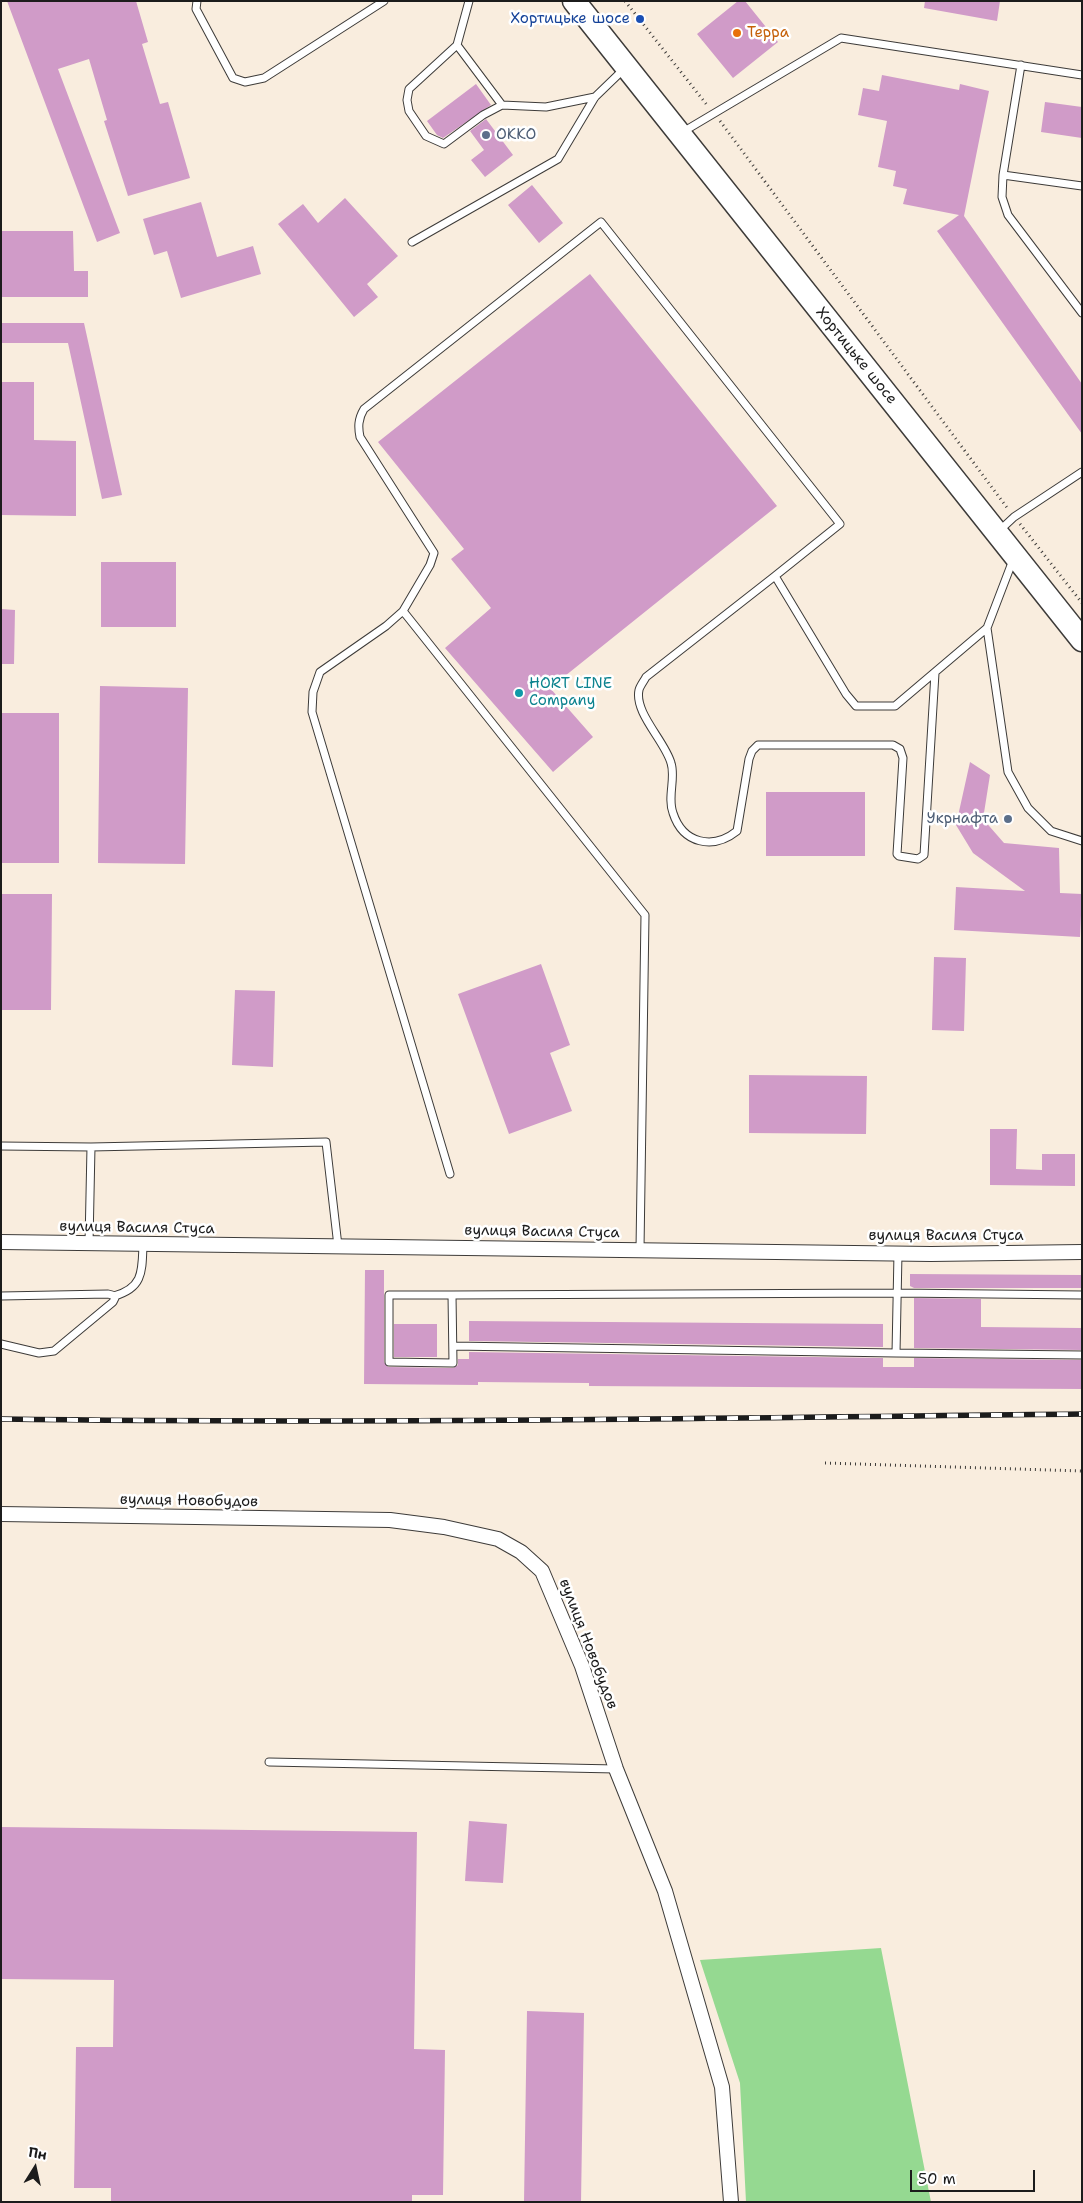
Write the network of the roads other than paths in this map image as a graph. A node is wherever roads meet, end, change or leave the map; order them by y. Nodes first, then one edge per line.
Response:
1 (197, 1) edge
2 (369, 1) edge
3 (384, 1) edge
4 (469, 1) edge
5 (574, 1) edge
6 (374, 8) junction
7 (456, 45) junction
8 (1021, 65) junction
9 (626, 66) junction
10 (1082, 74) edge
11 (595, 97) junction
12 (502, 105) junction
13 (679, 135) junction
14 (1003, 175) junction
15 (1082, 186) edge
16 (412, 242) dead end
17 (1082, 313) edge
18 (1082, 472) edge
19 (997, 533) junction
20 (1015, 556) junction
21 (774, 576) junction
22 (403, 611) junction
23 (987, 628) junction
24 (1082, 640) edge
25 (935, 673) junction
26 (1082, 841) edge
27 (1, 1146) edge
28 (91, 1147) junction
29 (450, 1174) dead end
30 (1, 1242) edge
31 (89, 1243) junction
32 (143, 1244) junction
33 (338, 1246) junction
34 (640, 1249) junction
35 (1082, 1252) edge
36 (898, 1253) junction
37 (897, 1293) junction
38 (452, 1295) junction
39 (1, 1296) edge
40 (114, 1296) junction
41 (1082, 1296) edge
42 (1, 1344) edge
43 (453, 1346) junction
44 (896, 1353) junction
45 (1082, 1355) edge
46 (1, 1514) edge
47 (269, 1762) dead end
48 (616, 1769) junction
49 (731, 2202) edge

1 - 6 lane
2 - 6 lane
3 - 6 lane
4 - 7 lane
5 - 9 main road, Хортицьке шосе
7 - 12 lane
7 - 12 lane
8 - 10 lane
8 - 13 lane
8 - 14 lane
9 - 11 lane
9 - 13 main road, Хортицьке шосе
11 - 12 lane
11 - 16 lane
13 - 19 main road, Хортицьке шосе
14 - 15 lane
14 - 17 lane
18 - 19 lane
19 - 20 main road, Хортицьке шосе
20 - 23 lane
20 - 24 main road, Хортицьке шосе
21 - 22 lane
21 - 25 lane
21 - 25 lane
22 - 29 lane
22 - 34 lane
23 - 25 lane
23 - 26 lane
27 - 28 lane
28 - 31 lane
28 - 33 lane
30 - 31 street, вулиця Василя Стуса
31 - 32 street, вулиця Василя Стуса
32 - 33 street, вулиця Василя Стуса
32 - 40 lane
33 - 34 street, вулиця Василя Стуса
34 - 36 street, вулиця Василя Стуса
35 - 36 street, вулиця Василя Стуса
36 - 37 lane
37 - 38 lane
37 - 41 lane
37 - 44 lane
38 - 43 lane
38 - 43 lane
39 - 40 lane
40 - 42 lane
43 - 44 lane
44 - 45 lane
46 - 48 street, вулиця Новобудов
47 - 48 lane
48 - 49 street, вулиця Новобудов

